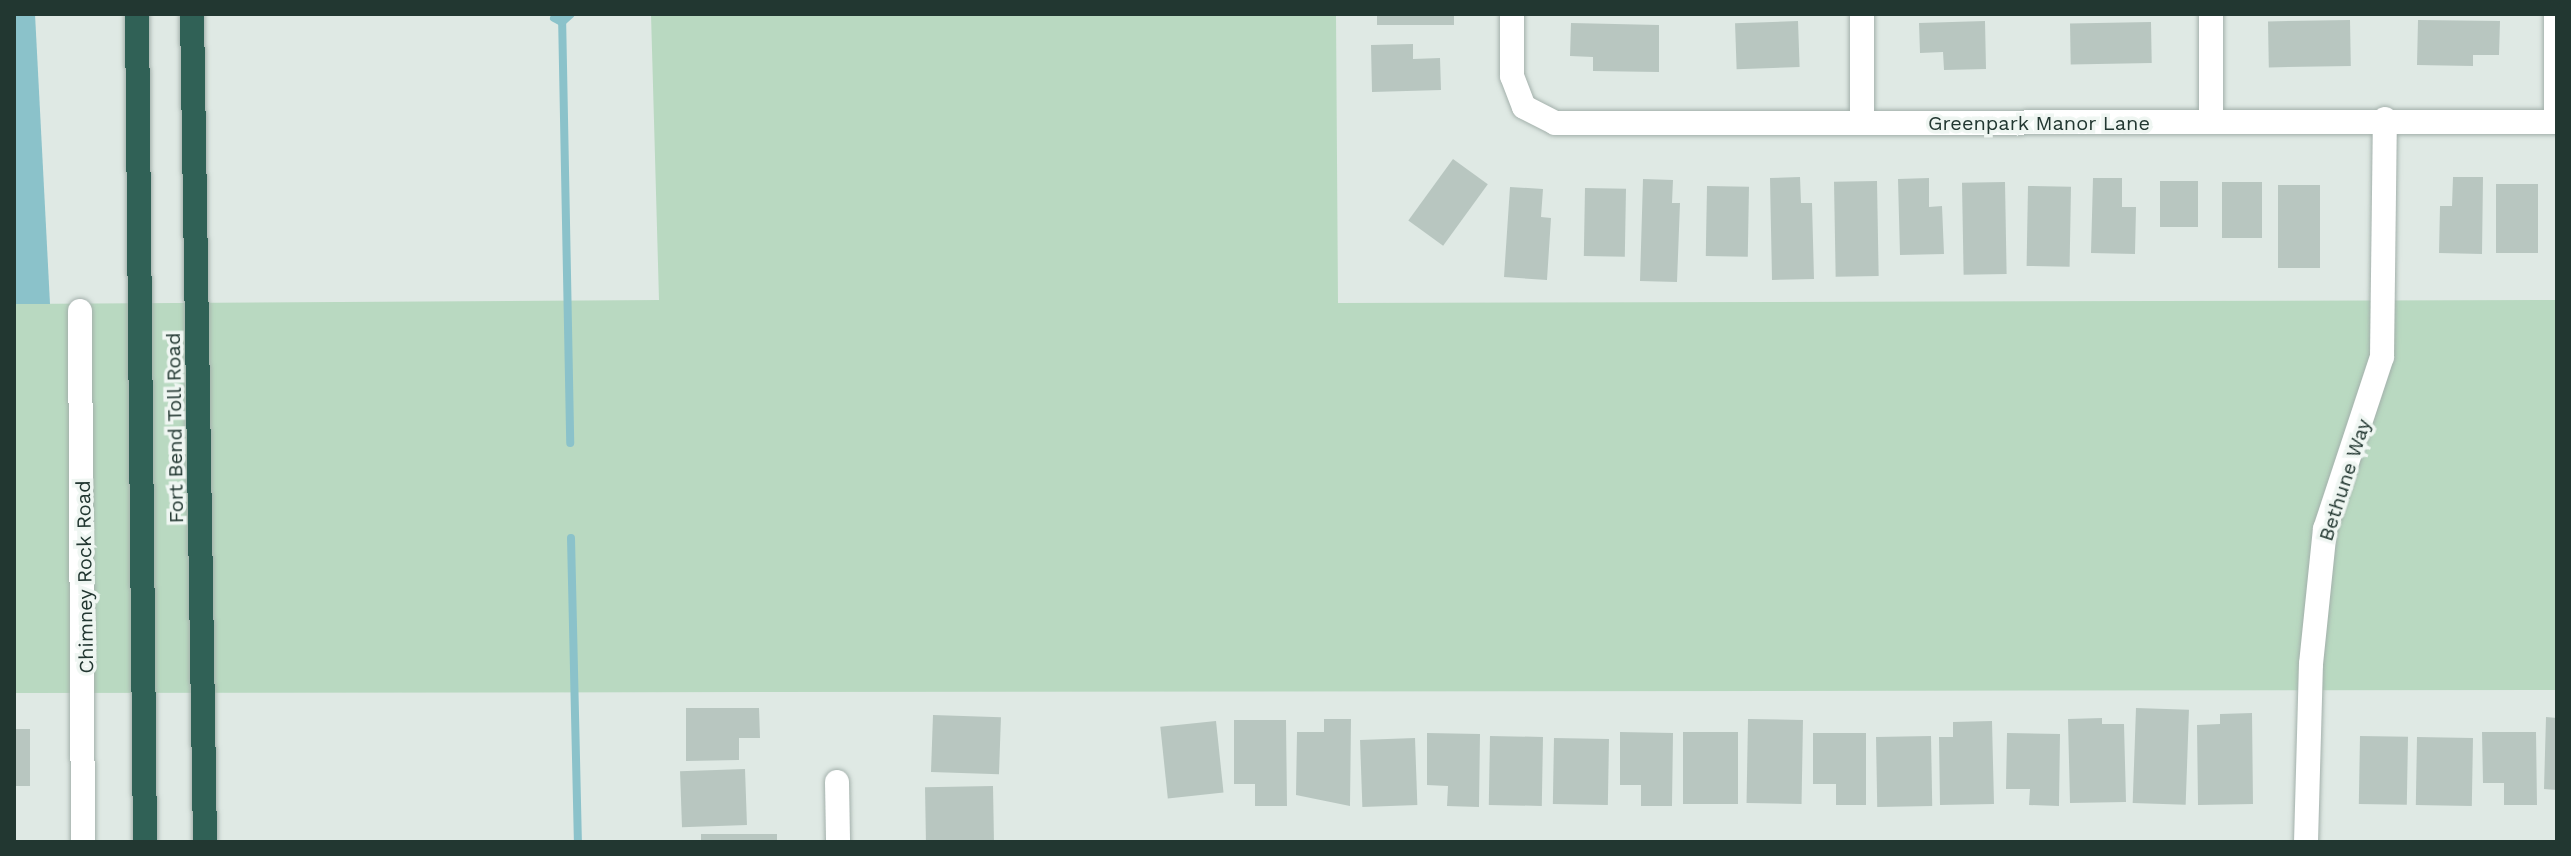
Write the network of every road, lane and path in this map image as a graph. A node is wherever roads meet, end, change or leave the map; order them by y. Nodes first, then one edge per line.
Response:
1 (137, 14) edge
2 (192, 14) edge
3 (1512, 14) edge
4 (1862, 14) edge
5 (2211, 14) edge
6 (2556, 14) edge
7 (2385, 119) junction
8 (2211, 122) junction
9 (2556, 122) edge
10 (1862, 123) junction
11 (80, 311) dead end
12 (837, 782) dead end
13 (83, 842) edge
14 (145, 842) edge
15 (205, 842) edge
16 (838, 842) edge
17 (2306, 842) edge

1 - 14 highway, Fort Bend Toll Road
2 - 15 highway, Fort Bend Toll Road
3 - 10 street, Greenpark Manor Lane
4 - 10 street
5 - 8 street
6 - 9 street
7 - 8 street, Greenpark Manor Lane
7 - 9 street, Greenpark Manor Lane
7 - 17 street, Bethune Way
8 - 10 street, Greenpark Manor Lane
11 - 13 street, Chimney Rock Road
12 - 16 street

